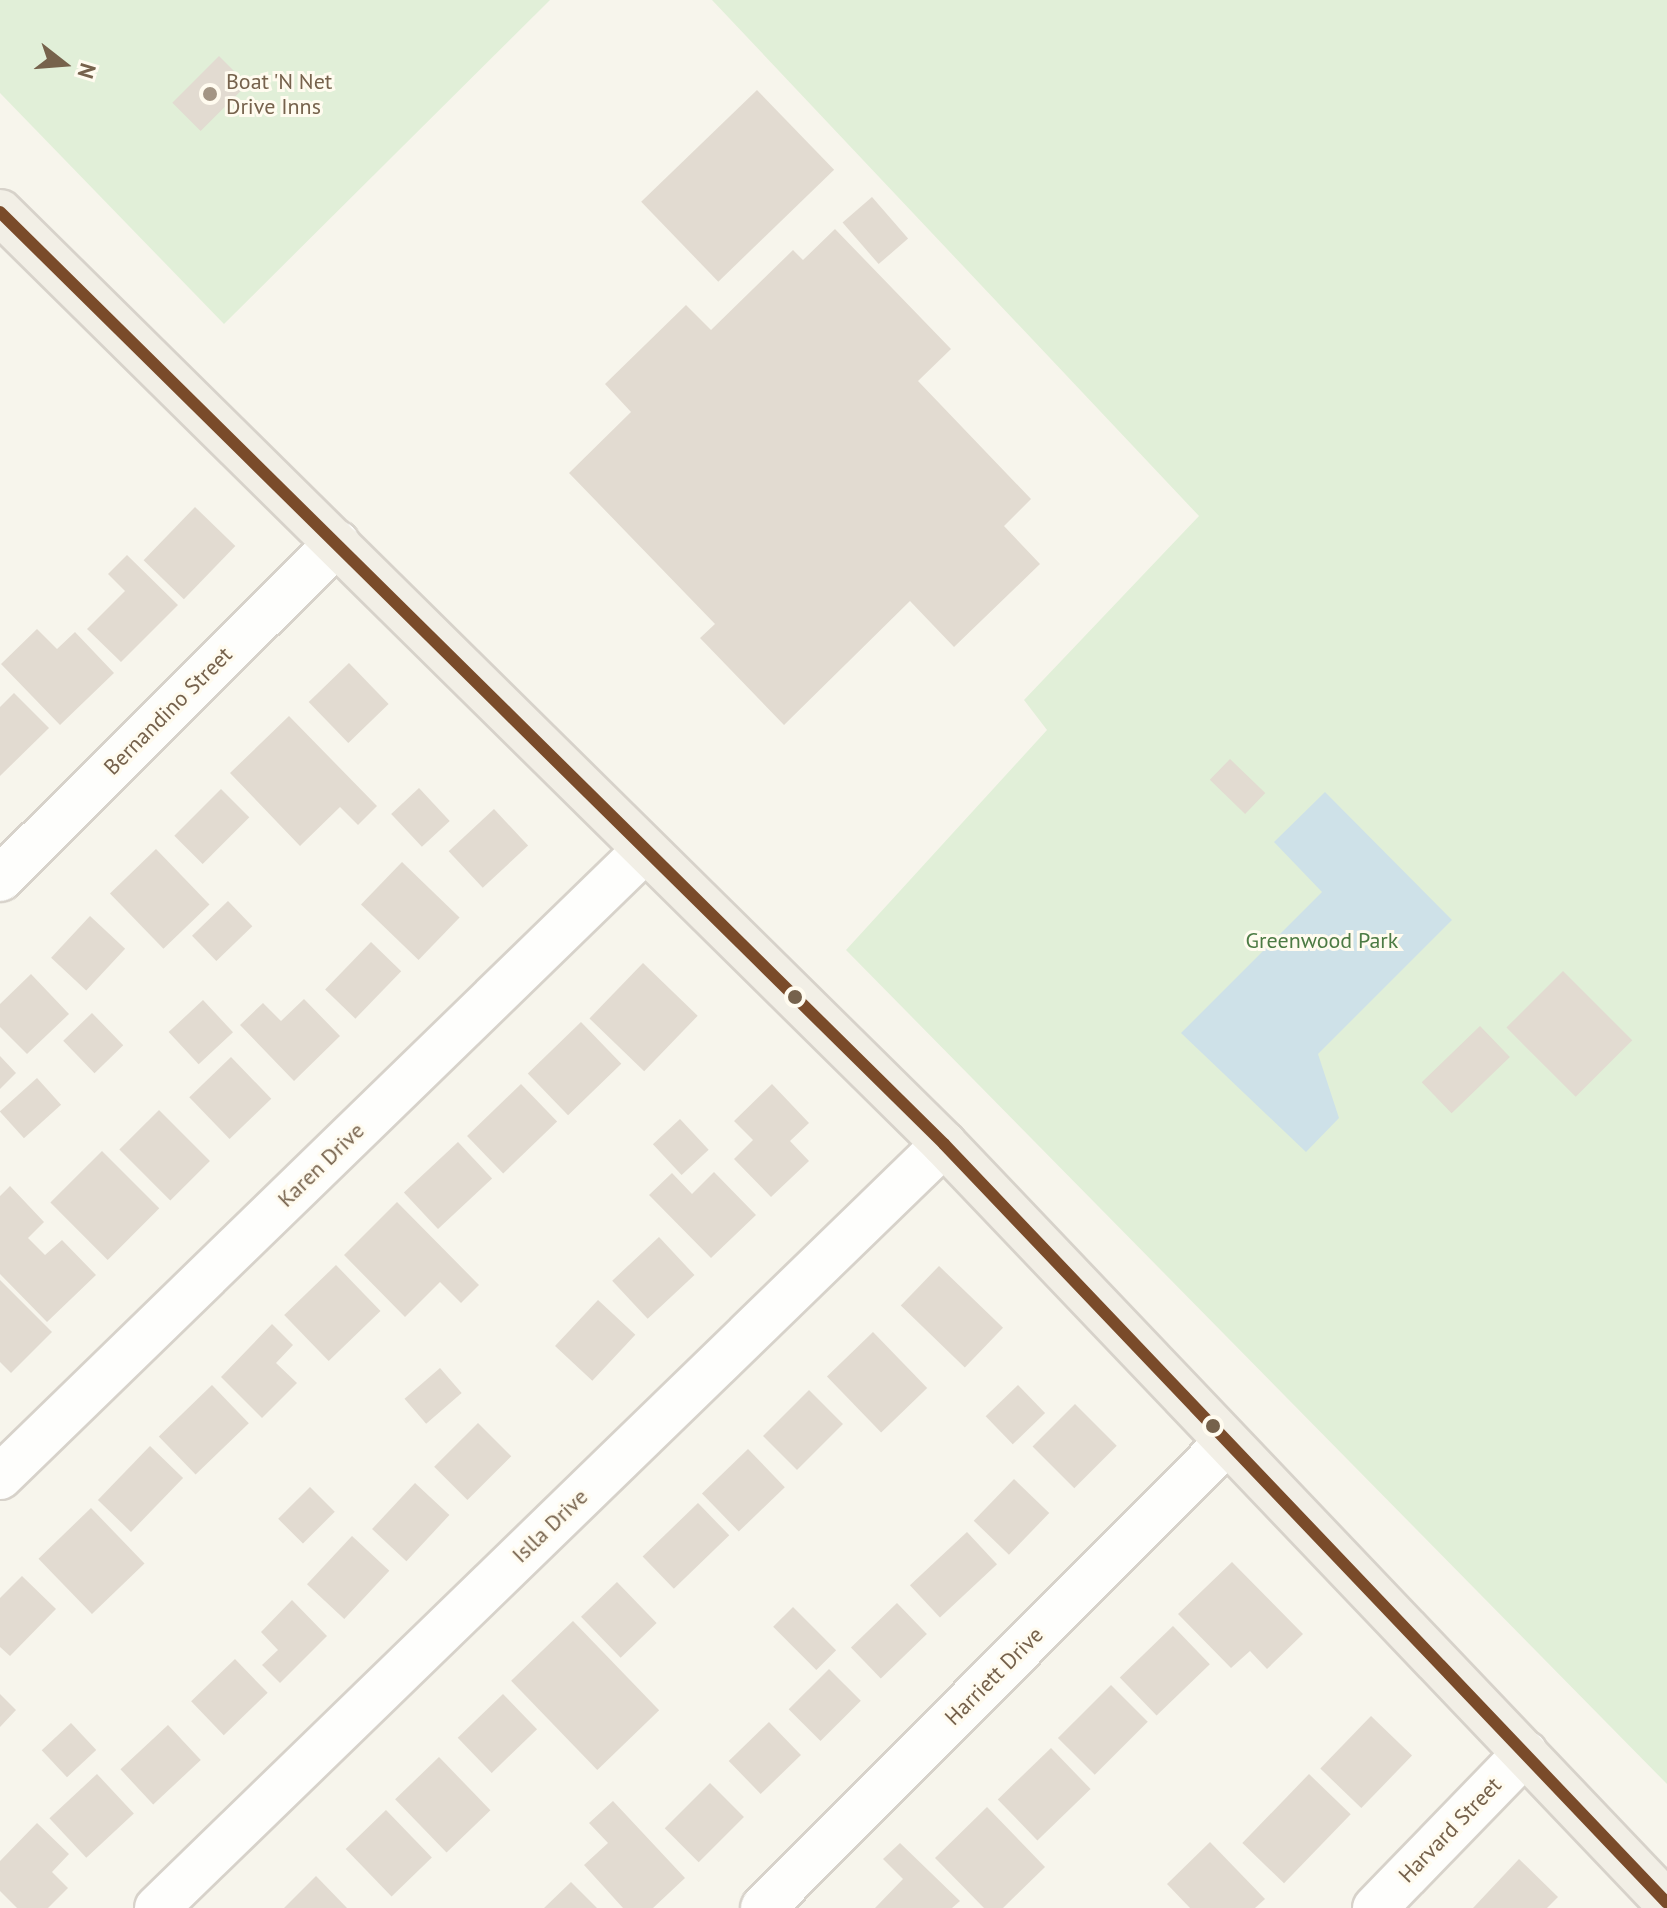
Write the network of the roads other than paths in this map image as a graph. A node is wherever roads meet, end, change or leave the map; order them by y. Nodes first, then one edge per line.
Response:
1 (0, 212) edge
2 (337, 543) junction
3 (643, 852) junction
4 (0, 879) edge
5 (944, 1144) junction
6 (1225, 1444) junction
7 (0, 1477) edge
8 (1525, 1753) junction
9 (1667, 1903) edge
10 (157, 1908) edge
11 (763, 1908) edge
12 (1375, 1908) edge

1 - 2 main road
2 - 3 main road
2 - 4 street, Bernandino Street
3 - 5 main road
3 - 7 street, Karen Drive
5 - 6 main road
5 - 10 street, Islla Drive
6 - 8 main road
6 - 11 street, Harriett Drive
8 - 9 main road
8 - 12 street, Harvard Street

